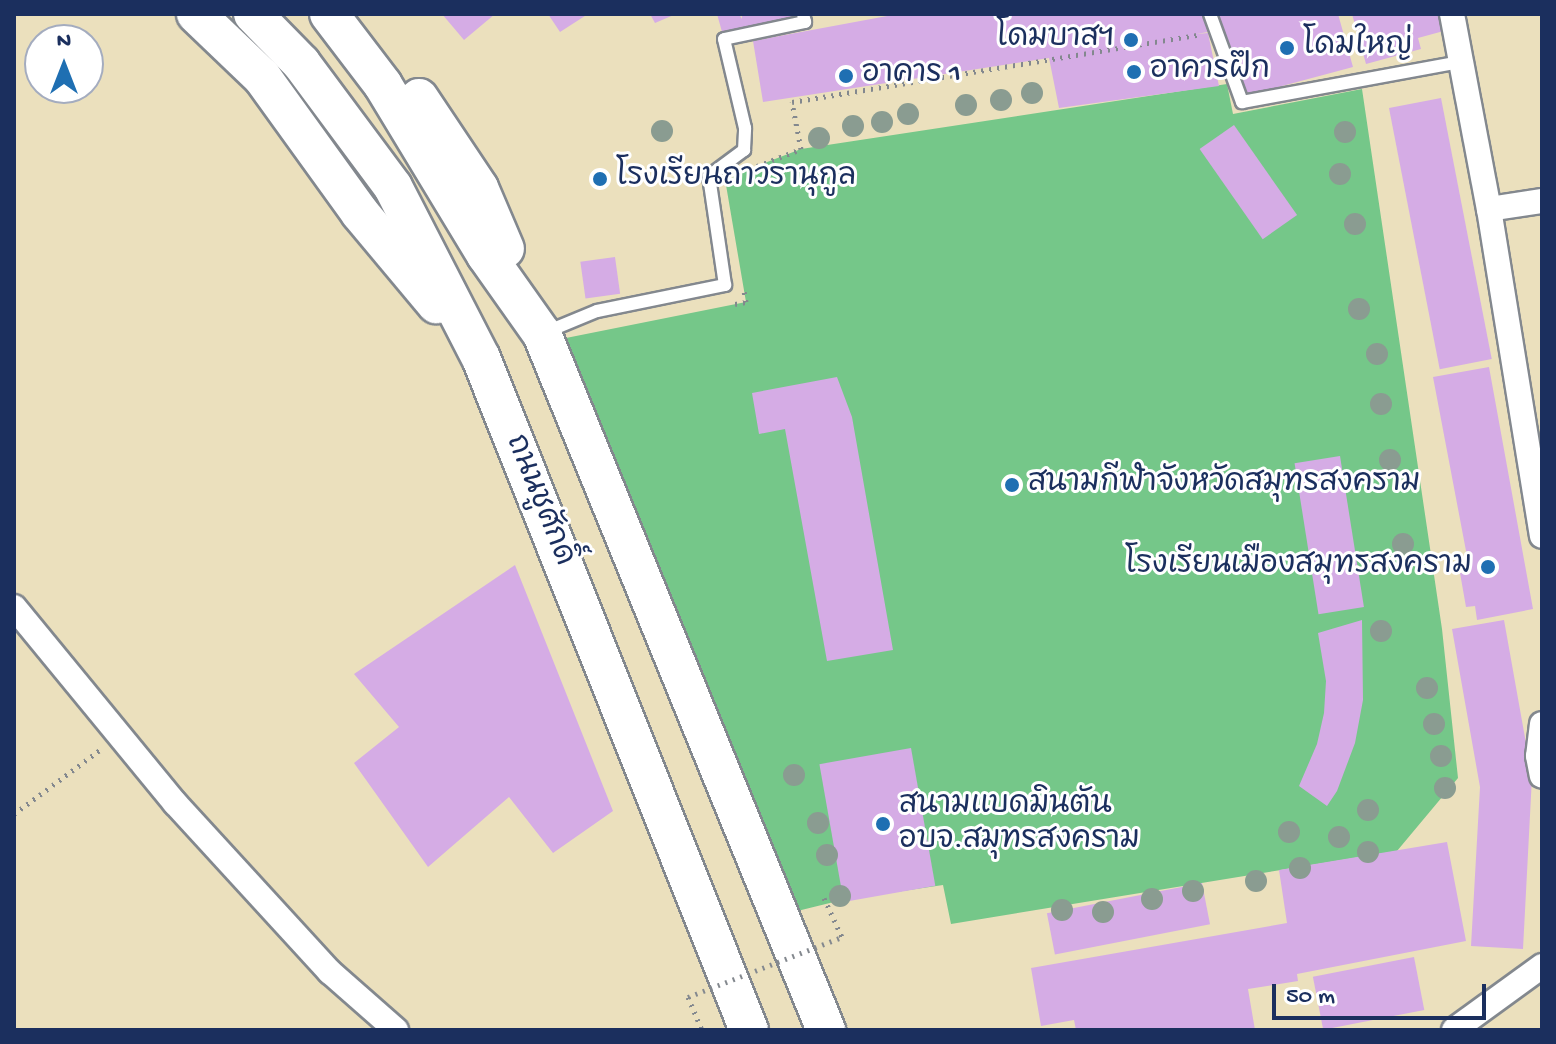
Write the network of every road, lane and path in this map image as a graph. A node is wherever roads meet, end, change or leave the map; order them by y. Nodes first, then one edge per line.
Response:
1 (196, 14) edge
2 (253, 14) edge
3 (329, 14) edge
4 (360, 14) edge
5 (803, 14) edge
6 (1210, 14) edge
7 (1452, 14) edge
8 (1217, 31) junction
9 (1459, 62) junction
10 (749, 169) dead end
11 (1542, 201) edge
12 (1489, 209) junction
13 (744, 287) dead end
14 (731, 305) dead end
15 (542, 334) junction
16 (481, 358) junction
17 (1542, 536) edge
18 (14, 607) edge
19 (1542, 724) edge
20 (120, 736) junction
21 (1542, 776) edge
22 (14, 814) edge
23 (824, 898) dead end
24 (1542, 966) edge
25 (396, 1030) edge
26 (702, 1030) edge
27 (749, 1030) edge
28 (826, 1030) edge
29 (1454, 1030) edge

1 - 16 main road
2 - 16 main road, ถนนชูศักดิ์
3 - 15 main road
4 - 15 main road
5 - 15 lane
6 - 8 lane
7 - 9 street
8 - 9 lane
8 - 10 path
9 - 12 street
11 - 12 street
12 - 17 street
13 - 14 path
15 - 28 main road
16 - 27 main road, ถนนชูศักดิ์
18 - 20 street
19 - 21 street
20 - 22 path
20 - 25 street
23 - 26 path, bridge
24 - 29 street

